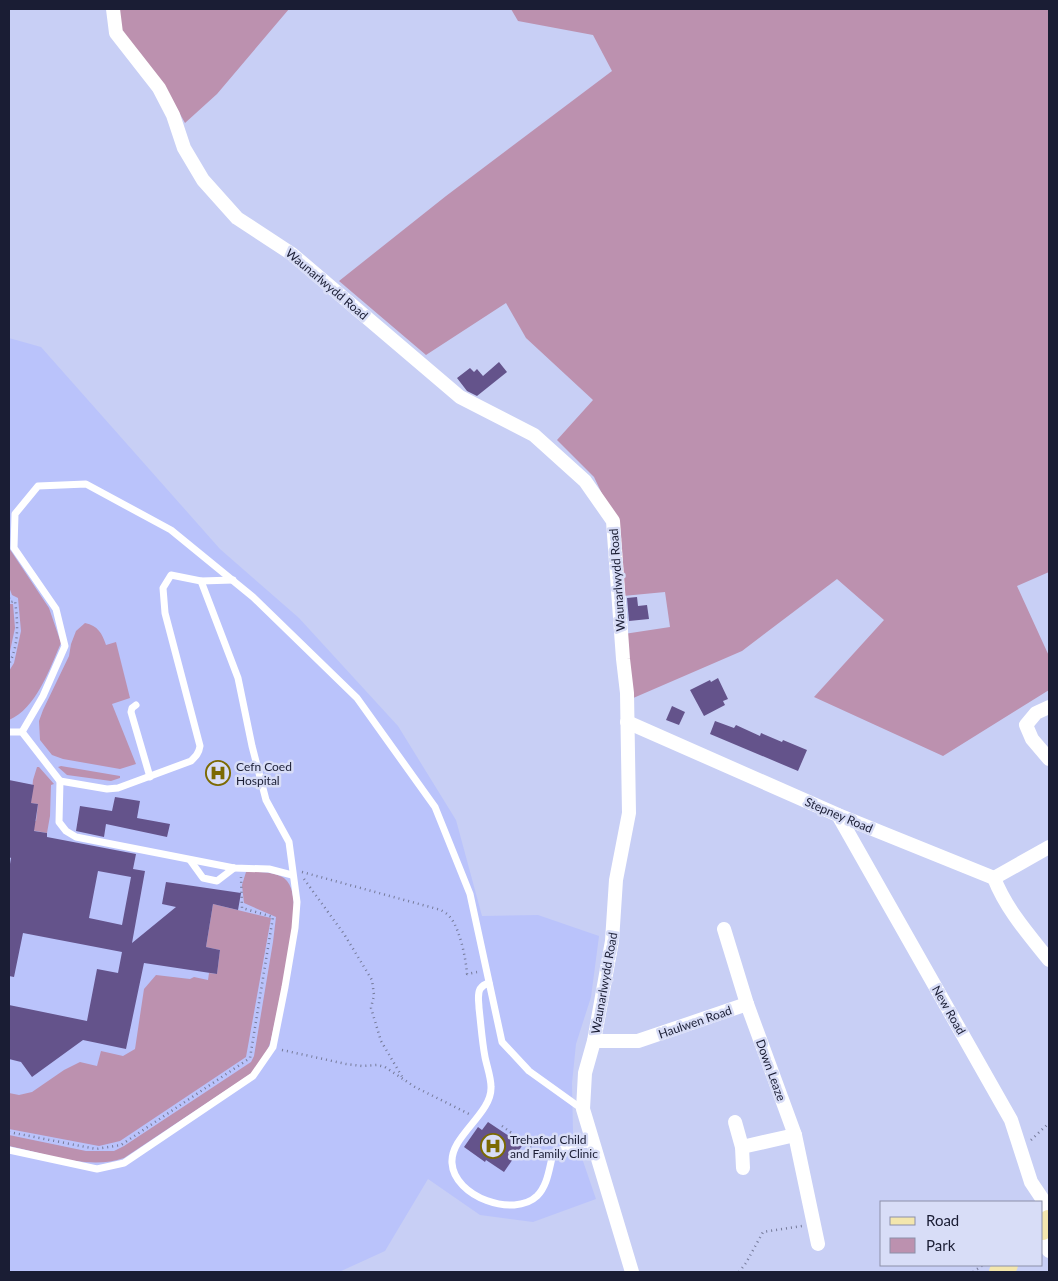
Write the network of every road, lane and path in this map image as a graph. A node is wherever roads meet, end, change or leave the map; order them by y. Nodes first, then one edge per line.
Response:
1 (113, 9) edge
2 (233, 580) junction
3 (201, 581) junction
4 (9, 598) edge
5 (9, 664) edge
6 (136, 704) dead end
7 (1049, 707) edge
8 (627, 722) junction
9 (9, 732) edge
10 (22, 732) junction
11 (1049, 759) edge
12 (150, 777) junction
13 (60, 781) junction
14 (838, 815) junction
15 (1049, 847) edge
16 (190, 860) junction
17 (238, 868) junction
18 (292, 875) junction
19 (994, 878) junction
20 (724, 929) dead end
21 (1049, 960) edge
22 (467, 974) dead end
23 (489, 983) junction
24 (748, 1004) junction
25 (594, 1041) junction
26 (273, 1047) junction
27 (404, 1080) junction
28 (583, 1109) junction
29 (476, 1118) junction
30 (735, 1122) dead end
31 (1049, 1123) edge
32 (502, 1126) dead end
33 (9, 1132) edge
34 (795, 1135) junction
35 (593, 1144) junction
36 (742, 1147) junction
37 (9, 1150) edge
38 (1021, 1150) junction
39 (552, 1159) junction
40 (743, 1168) dead end
41 (1049, 1209) edge
42 (813, 1224) junction
43 (818, 1244) dead end
44 (632, 1272) edge
45 (739, 1272) edge

1 - 8 street, Waunarlwydd Road
2 - 3 lane
2 - 10 lane
2 - 23 lane
3 - 12 lane
3 - 18 lane
4 - 5 path
6 - 12 lane
7 - 11 street
8 - 14 street, Stepney Road
8 - 25 street, Waunarlwydd Road
9 - 10 lane
10 - 13 lane
12 - 13 lane
13 - 16 lane
14 - 19 street, Stepney Road
14 - 38 street, New Road
15 - 19 street
16 - 17 lane
16 - 17 lane
17 - 18 lane
17 - 33 path
18 - 26 lane
19 - 21 street
20 - 24 street, Haulwen Road
22 - 27 path
23 - 28 lane
23 - 29 lane
24 - 25 street, Haulwen Road
24 - 34 street, Down Leaze
25 - 28 street, Waunarlwydd Road
26 - 27 path
26 - 37 lane
27 - 29 path
28 - 35 street, Waunarlwydd Road
29 - 39 lane
30 - 36 street
31 - 38 path
32 - 39 path
34 - 36 street
34 - 42 street, Down Leaze
35 - 39 lane
35 - 44 street, Waunarlwydd Road
36 - 40 street
38 - 41 street, New Road
42 - 43 street, Down Leaze
42 - 45 path

